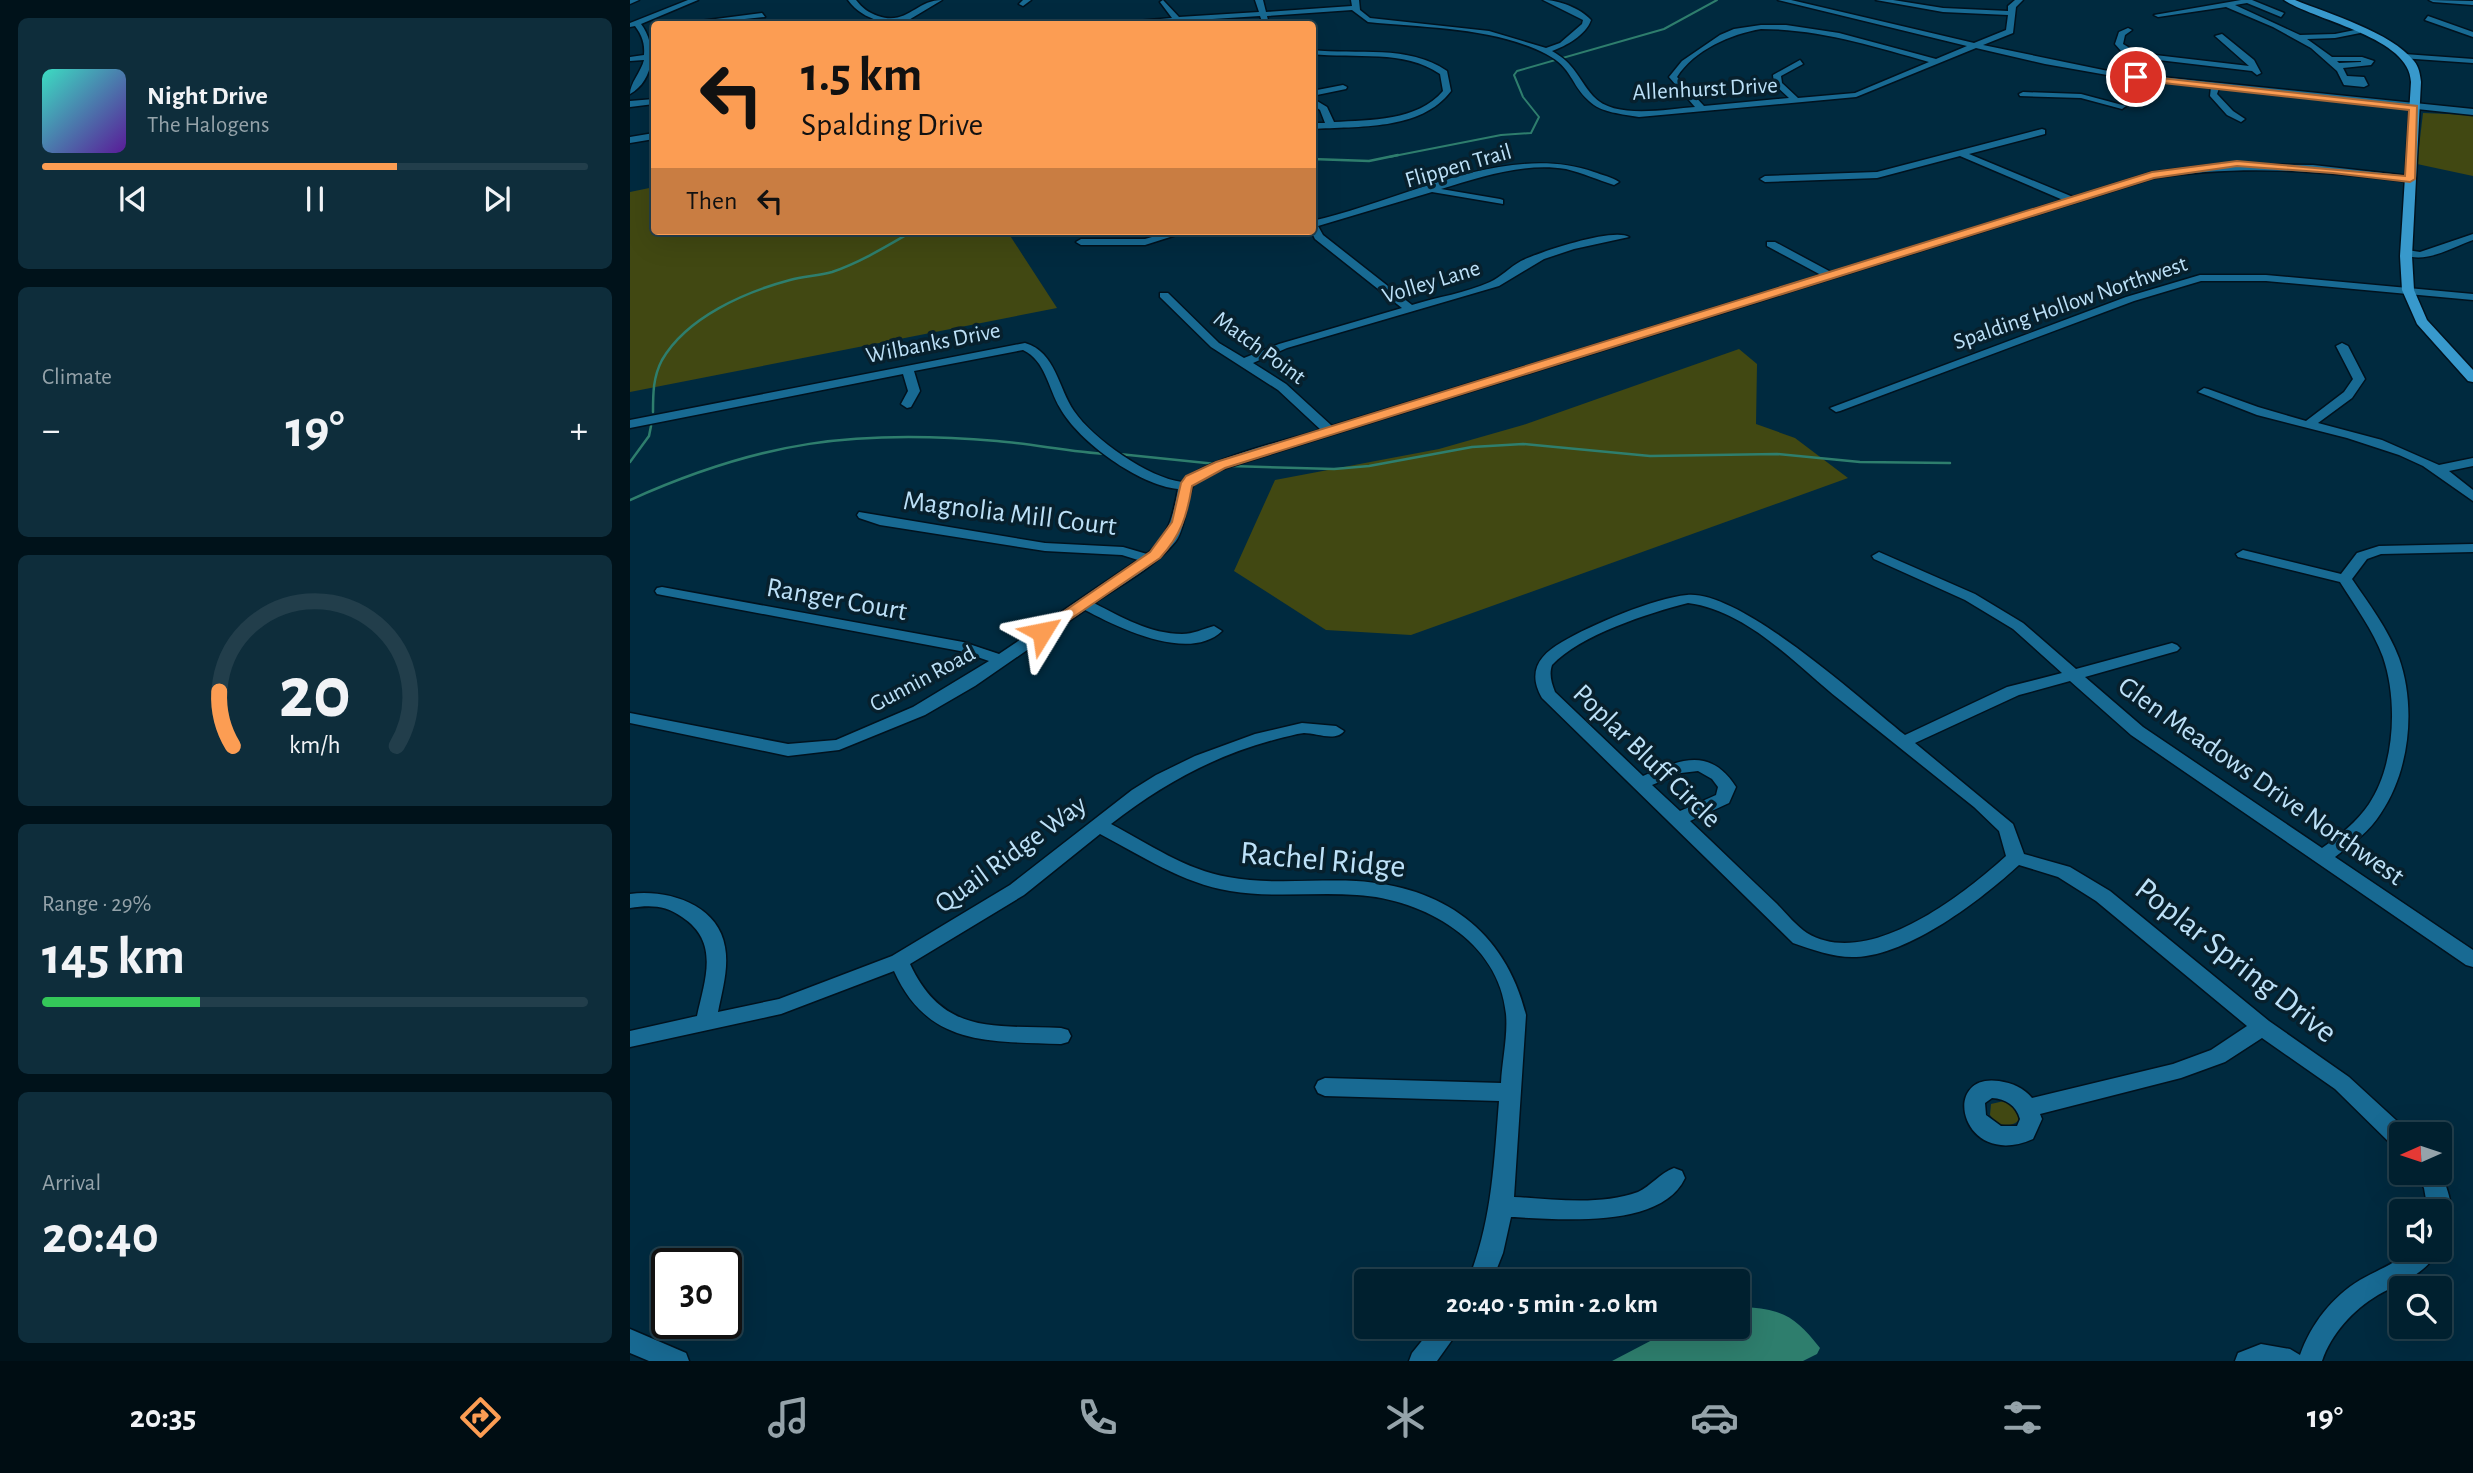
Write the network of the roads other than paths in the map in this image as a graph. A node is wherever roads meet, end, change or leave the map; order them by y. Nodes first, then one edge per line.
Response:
1 (694, 0) edge
2 (852, 0) edge
3 (938, 0) edge
4 (1259, 0) edge
5 (1547, 0) edge
6 (1782, 0) edge
7 (1880, 0) edge
8 (2019, 0) edge
9 (2288, 0) edge
10 (2433, 0) edge
11 (2247, 1) edge
12 (1164, 2) dead end
13 (1355, 4) edge
14 (2226, 4) junction
15 (2473, 4) edge
16 (2158, 10) dead end
17 (1261, 12) junction
18 (2011, 13) junction
19 (762, 15) dead end
20 (2281, 15) dead end
21 (1177, 18) junction
22 (2428, 18) dead end
23 (708, 21) edge
24 (895, 21) edge
25 (901, 21) edge
26 (1142, 21) edge
27 (1265, 21) edge
28 (637, 26) edge
29 (2128, 30) dead end
30 (2357, 31) junction
31 (2473, 35) edge
32 (2219, 36) dead end
33 (2294, 36) junction
34 (1977, 46) junction
35 (1546, 51) junction
36 (1316, 52) edge
37 (2404, 56) junction
38 (648, 57) junction
39 (2329, 59) junction
40 (630, 60) edge
41 (1939, 61) junction
42 (2473, 61) edge
43 (1800, 62) dead end
44 (2337, 66) junction
45 (2257, 69) junction
46 (650, 70) edge
47 (2113, 74) junction
48 (2346, 78) dead end
49 (2100, 83) dead end
50 (1343, 87) dead end
51 (2216, 87) junction
52 (2091, 90) dead end
53 (2248, 91) junction
54 (630, 92) edge
55 (1316, 93) edge
56 (2023, 94) dead end
57 (2081, 96) junction
58 (651, 102) edge
59 (1798, 102) junction
60 (1316, 103) edge
61 (630, 104) edge
62 (2122, 106) dead end
63 (2414, 108) junction
64 (1703, 110) junction
65 (2473, 112) edge
66 (2241, 119) dead end
67 (1330, 124) junction
68 (1316, 126) edge
69 (2042, 132) dead end
70 (651, 136) edge
71 (630, 140) edge
72 (1964, 155) junction
73 (1765, 179) dead end
74 (2410, 179) junction
75 (1614, 182) dead end
76 (1434, 190) junction
77 (2072, 200) junction
78 (1500, 202) dead end
79 (1316, 223) edge
80 (1316, 231) edge
81 (1170, 235) edge
82 (1624, 237) dead end
83 (2473, 237) edge
84 (1081, 242) dead end
85 (1771, 244) dead end
86 (2407, 253) junction
87 (1831, 276) junction
88 (2408, 290) junction
89 (1164, 295) dead end
90 (2473, 297) edge
91 (1411, 309) junction
92 (2342, 346) dead end
93 (1246, 362) junction
94 (907, 368) junction
95 (2473, 378) edge
96 (2204, 392) dead end
97 (907, 404) dead end
98 (1836, 408) dead end
99 (630, 424) edge
100 (2308, 425) junction
101 (1331, 432) junction
102 (2473, 462) edge
103 (2440, 469) junction
104 (1185, 486) junction
105 (2473, 497) edge
106 (864, 515) dead end
107 (2473, 548) edge
108 (2243, 554) dead end
109 (1879, 556) dead end
110 (1148, 559) junction
111 (2345, 579) junction
112 (662, 591) dead end
113 (1083, 603) junction
114 (1214, 631) dead end
115 (2172, 648) dead end
116 (1001, 660) junction
117 (2075, 673) junction
118 (630, 718) edge
119 (1336, 731) dead end
120 (1903, 743) junction
121 (1639, 784) junction
122 (1677, 820) junction
123 (1098, 825) junction
124 (2323, 856) junction
125 (2016, 858) junction
126 (630, 901) edge
127 (899, 961) junction
128 (2473, 961) edge
129 (706, 1023) junction
130 (2262, 1027) junction
131 (1061, 1036) dead end
132 (630, 1039) edge
133 (1325, 1087) dead end
134 (1510, 1092) junction
135 (2028, 1108) dead end
136 (2389, 1128) edge
137 (1674, 1178) dead end
138 (1502, 1206) junction
139 (2417, 1262) edge
140 (1485, 1269) edge
141 (1439, 1339) edge
142 (630, 1340) edge
143 (677, 1361) edge
144 (1421, 1361) edge
145 (2247, 1361) edge
146 (2290, 1361) edge
147 (2310, 1361) edge

1 - 28 street
2 - 24 street
3 - 25 street
4 - 17 street
5 - 35 street
6 - 34 street
7 - 18 street
8 - 18 street, Allenhurst Drive
9 - 30 main road
10 - 15 street
11 - 14 street
11 - 20 street
12 - 21 street
13 - 17 street
13 - 35 street, Allenhurst Drive
14 - 16 street
14 - 33 street
17 - 21 street
17 - 27 street
18 - 34 street, Allenhurst Drive
19 - 23 street
21 - 26 street
22 - 31 street
28 - 38 street
29 - 45 street
30 - 33 street
30 - 37 main road
32 - 45 street
33 - 39 street
34 - 41 street, Allenhurst Drive
34 - 47 street
35 - 64 street, Allenhurst Drive
36 - 67 street
37 - 42 street
37 - 63 main road
38 - 40 street
38 - 46 street
39 - 44 street
39 - 44 street
41 - 59 street, Allenhurst Drive
41 - 64 street
43 - 59 street
44 - 48 street
45 - 53 street
46 - 54 street
47 - 49 street
47 - 51 street
50 - 55 street
51 - 53 street
51 - 66 street
52 - 57 street
53 - 63 street
56 - 57 street
57 - 62 street
58 - 61 street
59 - 64 street, Allenhurst Drive
60 - 67 street
63 - 65 street
63 - 74 main road
67 - 68 street
69 - 72 street
70 - 71 street
72 - 73 street
72 - 77 street
74 - 77 street
74 - 86 main road
75 - 76 street, Flippen Trail
76 - 78 street
76 - 79 street, Flippen Trail
77 - 87 street
80 - 91 street
81 - 84 street
82 - 91 street, Volley Lane
83 - 86 street
85 - 87 street
86 - 88 main road
87 - 101 street
88 - 90 street, Spalding Hollow Northwest
88 - 95 main road
88 - 98 street, Spalding Hollow Northwest
89 - 93 street, Match Point
91 - 93 street, Volley Lane
92 - 100 street
93 - 101 street, Match Point
94 - 97 street
94 - 99 street, Wilbanks Drive
94 - 104 street, Wilbanks Drive
96 - 100 street
100 - 103 street
101 - 104 street
102 - 103 street
103 - 105 street
104 - 110 street, Gunnin Road
106 - 110 street, Magnolia Mill Court
107 - 111 street
108 - 111 street
109 - 117 street, Glen Meadows Drive Northwest
110 - 113 street, Gunnin Road
111 - 124 street
112 - 116 street, Ranger Court
113 - 114 street
113 - 116 street, Gunnin Road
115 - 117 street
116 - 118 street, Gunnin Road
117 - 120 street
117 - 124 street, Glen Meadows Drive Northwest
119 - 123 street, Quail Ridge Way
120 - 121 street, Poplar Bluff Circle
120 - 125 street, Poplar Bluff Circle
121 - 122 street, Poplar Bluff Circle
121 - 122 street
122 - 125 street, Poplar Bluff Circle
123 - 127 street, Quail Ridge Way
123 - 134 street, Rachel Ridge
124 - 128 street, Glen Meadows Drive Northwest
125 - 130 street, Poplar Spring Drive
126 - 129 street
127 - 129 street, Quail Ridge Way
127 - 131 street
129 - 132 street, Quail Ridge Way
130 - 135 street
130 - 136 street, Poplar Spring Drive
133 - 134 street
134 - 138 street, Rachel Ridge
137 - 138 street
138 - 140 street, Rachel Ridge
139 - 147 street
141 - 144 street
142 - 143 street
145 - 146 street

